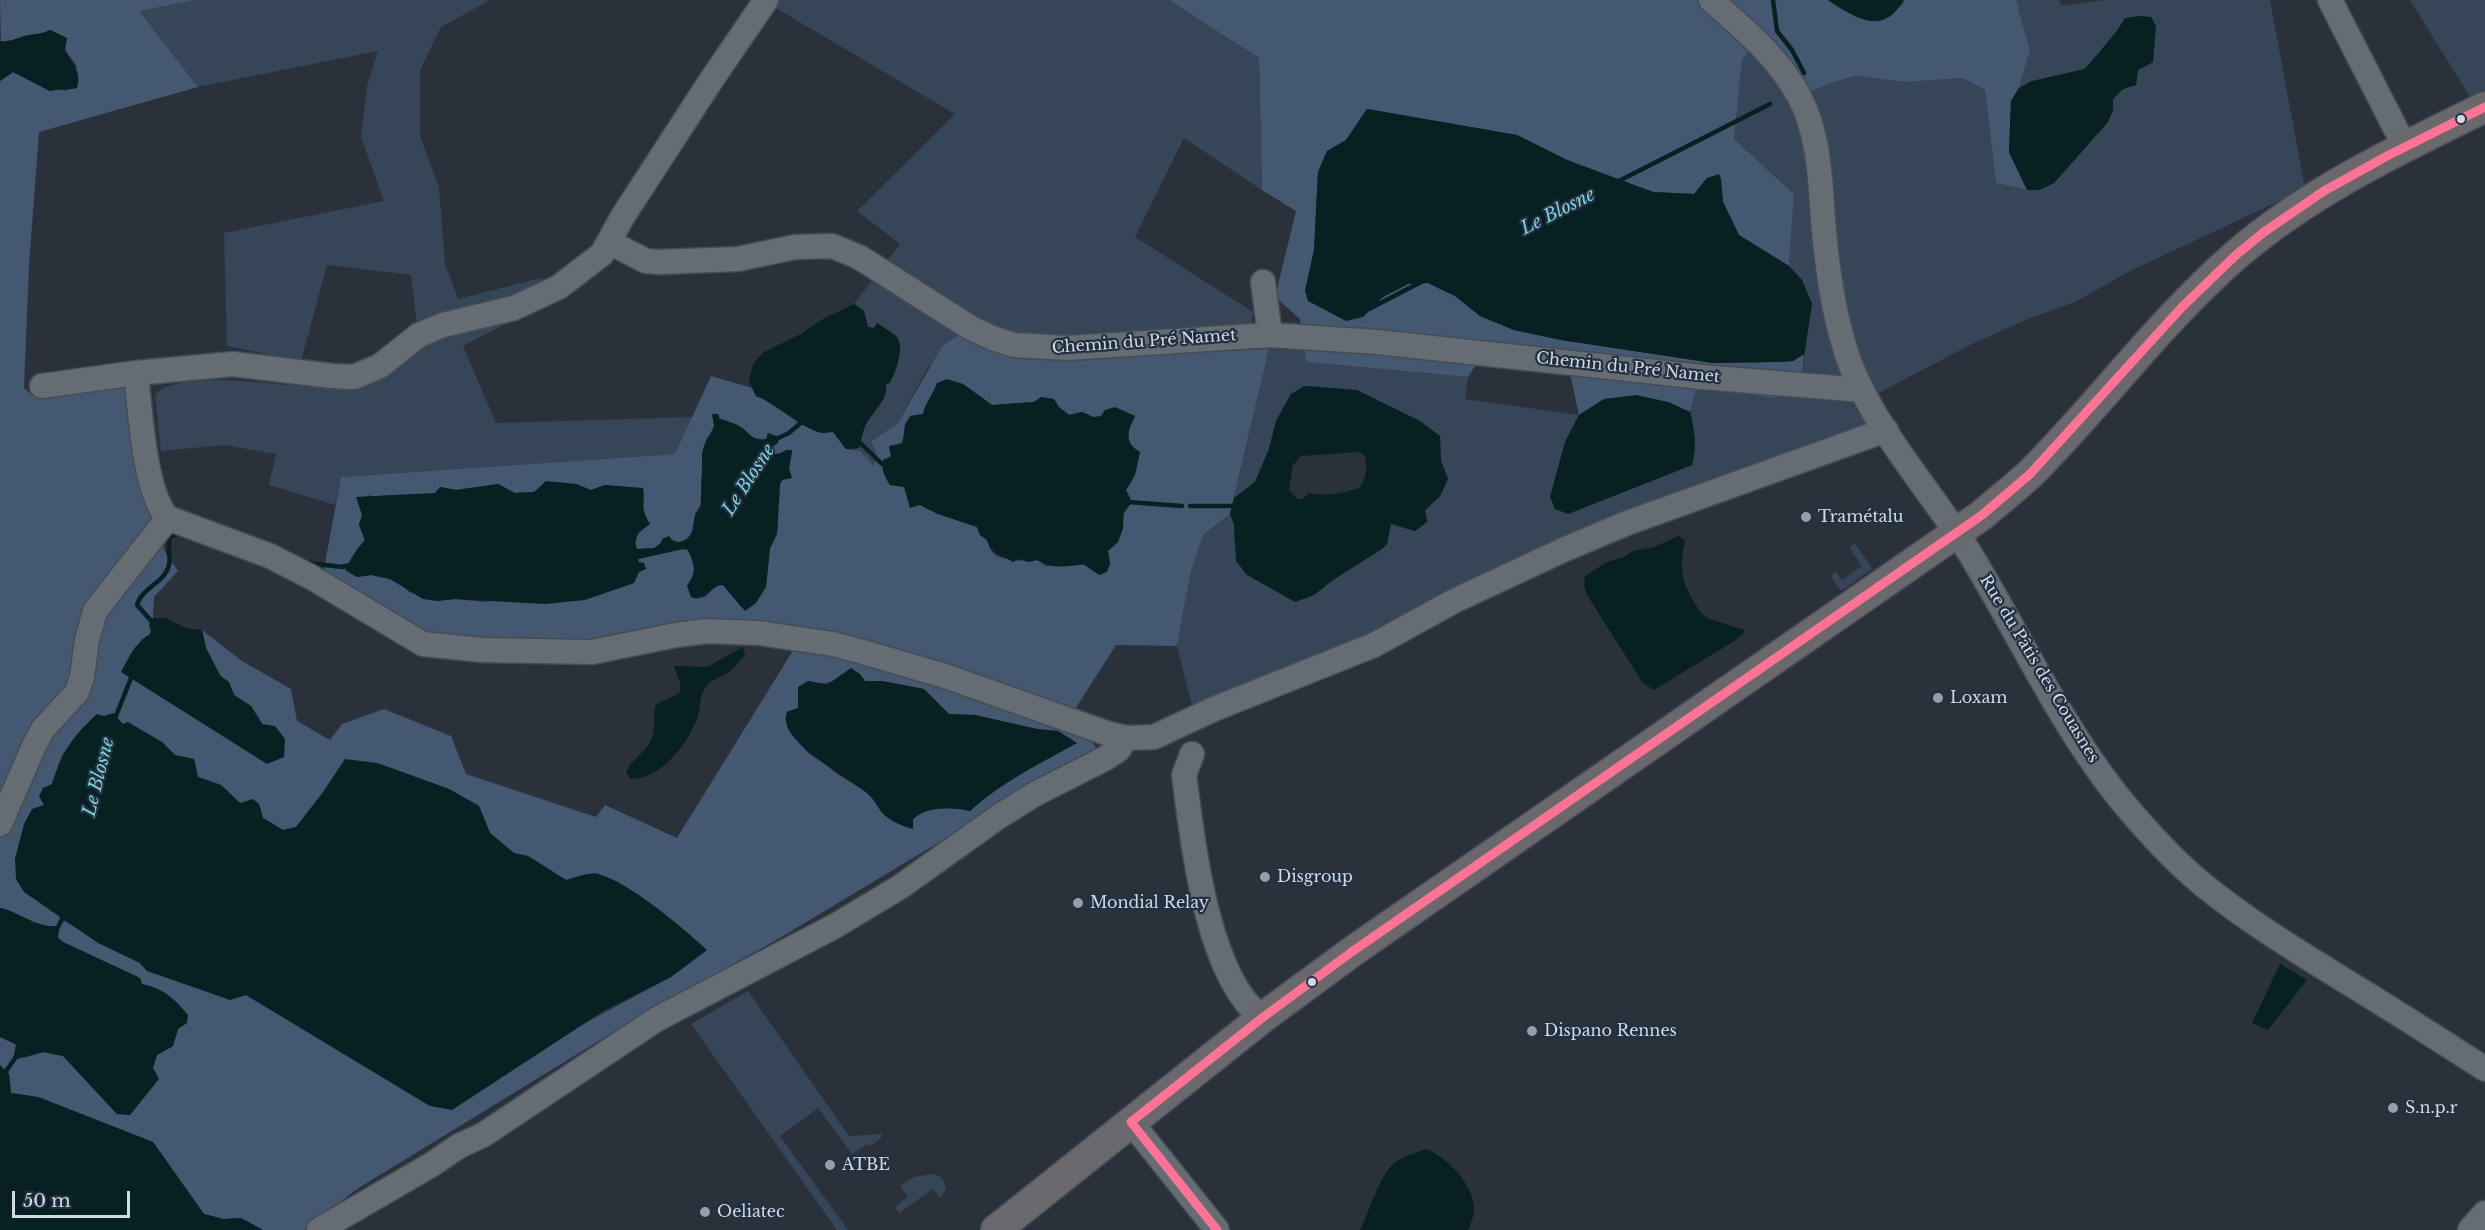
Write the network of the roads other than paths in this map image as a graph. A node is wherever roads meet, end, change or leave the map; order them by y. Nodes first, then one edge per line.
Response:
1 (766, 0) edge
2 (1711, 0) edge
3 (2330, 0) edge
4 (2485, 107) edge
5 (2405, 147) junction
6 (609, 242) junction
7 (1263, 282) dead end
8 (1270, 335) junction
9 (136, 373) junction
10 (42, 386) dead end
11 (1862, 390) junction
12 (1886, 430) junction
13 (168, 518) junction
14 (1957, 532) junction
15 (1126, 738) junction
16 (1192, 754) dead end
17 (0, 824) edge
18 (1262, 1018) junction
19 (2485, 1069) edge
20 (1131, 1122) junction
21 (2485, 1213) edge
22 (319, 1230) edge
23 (996, 1230) edge
24 (1217, 1230) edge
25 (2470, 1230) edge

1 - 6 street
2 - 11 street, Rue du Pâtis des Couasnes
3 - 5 street
4 - 5 main road
5 - 14 main road
6 - 8 street, Chemin du Pré Namet
6 - 9 street
7 - 8 street
8 - 11 street, Chemin du Pré Namet
9 - 10 street
9 - 13 street
11 - 12 street, Rue du Pâtis des Couasnes
12 - 14 street, Rue du Pâtis des Couasnes
12 - 15 street
13 - 15 street
13 - 17 street
14 - 18 main road
14 - 19 street, Rue du Pâtis des Couasnes
15 - 22 street
16 - 18 street
18 - 20 main road
20 - 23 main road
20 - 24 street
21 - 25 street

